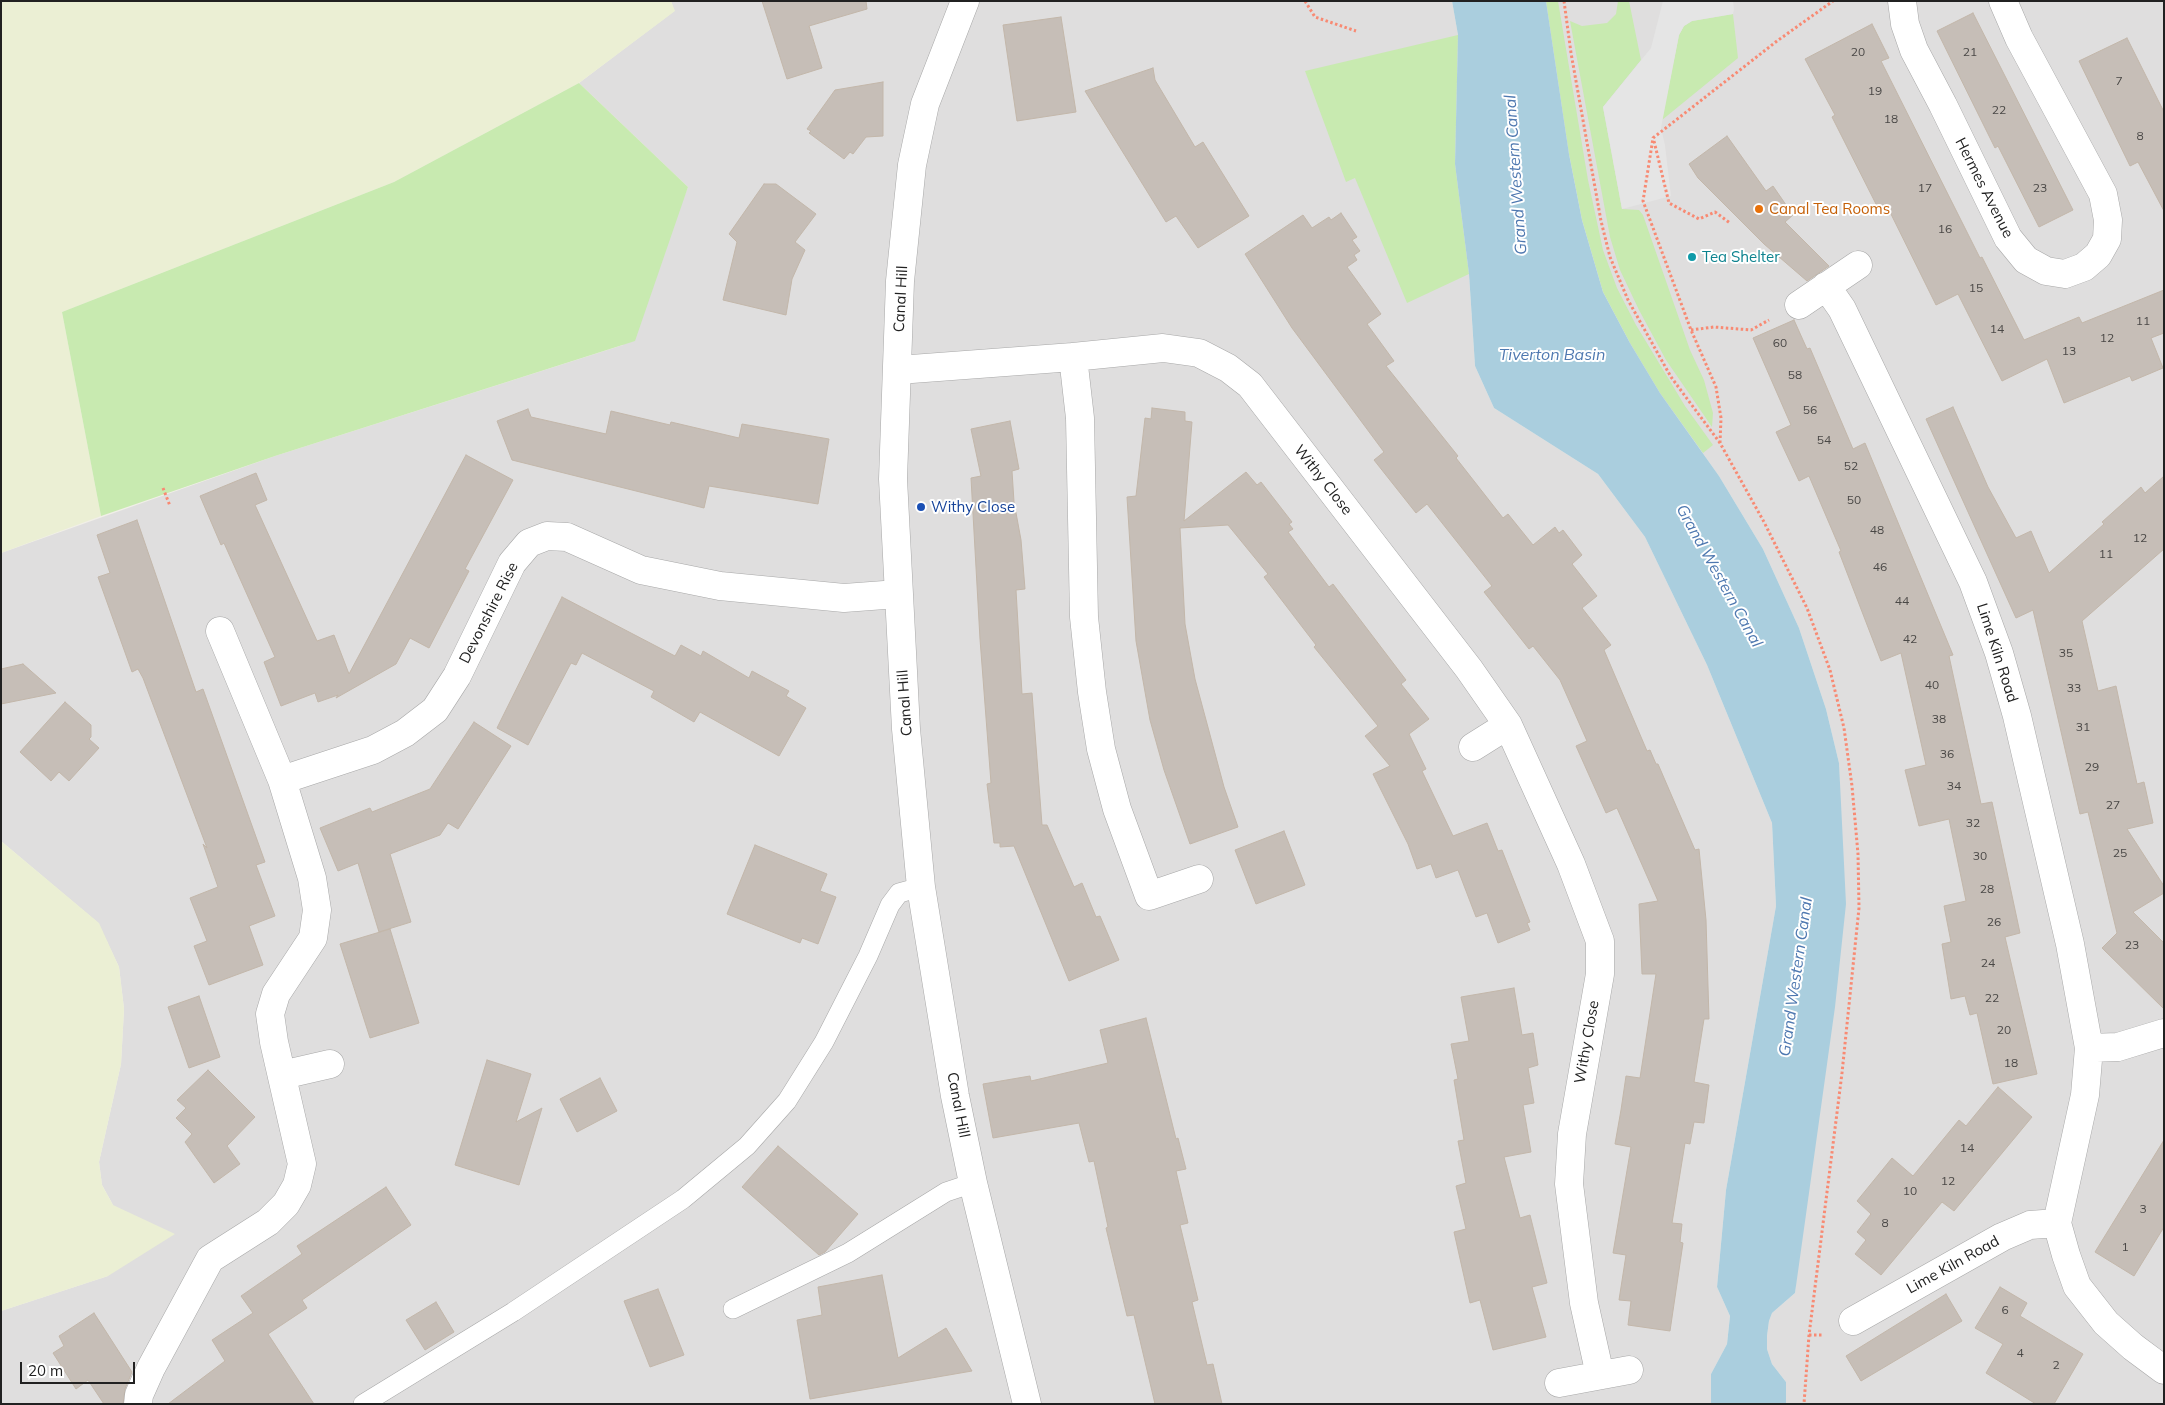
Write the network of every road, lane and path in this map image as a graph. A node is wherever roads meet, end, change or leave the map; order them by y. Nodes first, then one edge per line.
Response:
1 (965, 1) edge
2 (1305, 1) edge
3 (1564, 1) edge
4 (1833, 1) edge
5 (1902, 1) edge
6 (2003, 1) edge
7 (1356, 30) dead end
8 (1653, 138) junction
9 (1730, 223) dead end
10 (1858, 265) dead end
11 (1826, 286) junction
12 (1799, 305) joint
13 (1691, 330) junction
14 (1073, 357) junction
15 (898, 370) junction
16 (1720, 443) junction
17 (163, 488) dead end
18 (170, 506) dead end
19 (898, 594) junction
20 (220, 631) dead end
21 (1508, 724) junction
22 (1473, 747) dead end
23 (282, 780) junction
24 (1199, 879) dead end
25 (922, 887) junction
26 (2164, 1033) edge
27 (2089, 1048) junction
28 (330, 1064) dead end
29 (282, 1076) junction
30 (973, 1183) junction
31 (2057, 1222) junction
32 (733, 1309) dead end
33 (1853, 1321) dead end
34 (1628, 1370) dead end
35 (2164, 1370) edge
36 (1600, 1376) junction
37 (1559, 1383) dead end
38 (138, 1404) edge
39 (363, 1404) edge
40 (1027, 1404) edge
41 (1804, 1404) edge

1 - 15 street, Canal Hill
2 - 7 path
3 - 16 path
4 - 8 path
5 - 6 street, Hermes Avenue
8 - 9 path
8 - 13 path
10 - 11 street
11 - 12 street
11 - 27 street, Lime Kiln Road
12 - 13 path
13 - 16 path
14 - 15 street, Withy Close
14 - 21 street, Withy Close
14 - 24 street
15 - 19 street, Canal Hill
16 - 41 path
17 - 18 path
19 - 23 street, Devonshire Rise
19 - 25 street, Canal Hill
20 - 23 street
21 - 22 street
21 - 36 street, Withy Close
23 - 29 street
25 - 30 street, Canal Hill
25 - 39 lane
26 - 27 street
27 - 31 street, Lime Kiln Road
28 - 29 street
29 - 38 street
30 - 32 lane
30 - 40 street, Canal Hill
31 - 33 street, Lime Kiln Road
31 - 35 street, Lime Kiln Road
34 - 36 street
36 - 37 street

